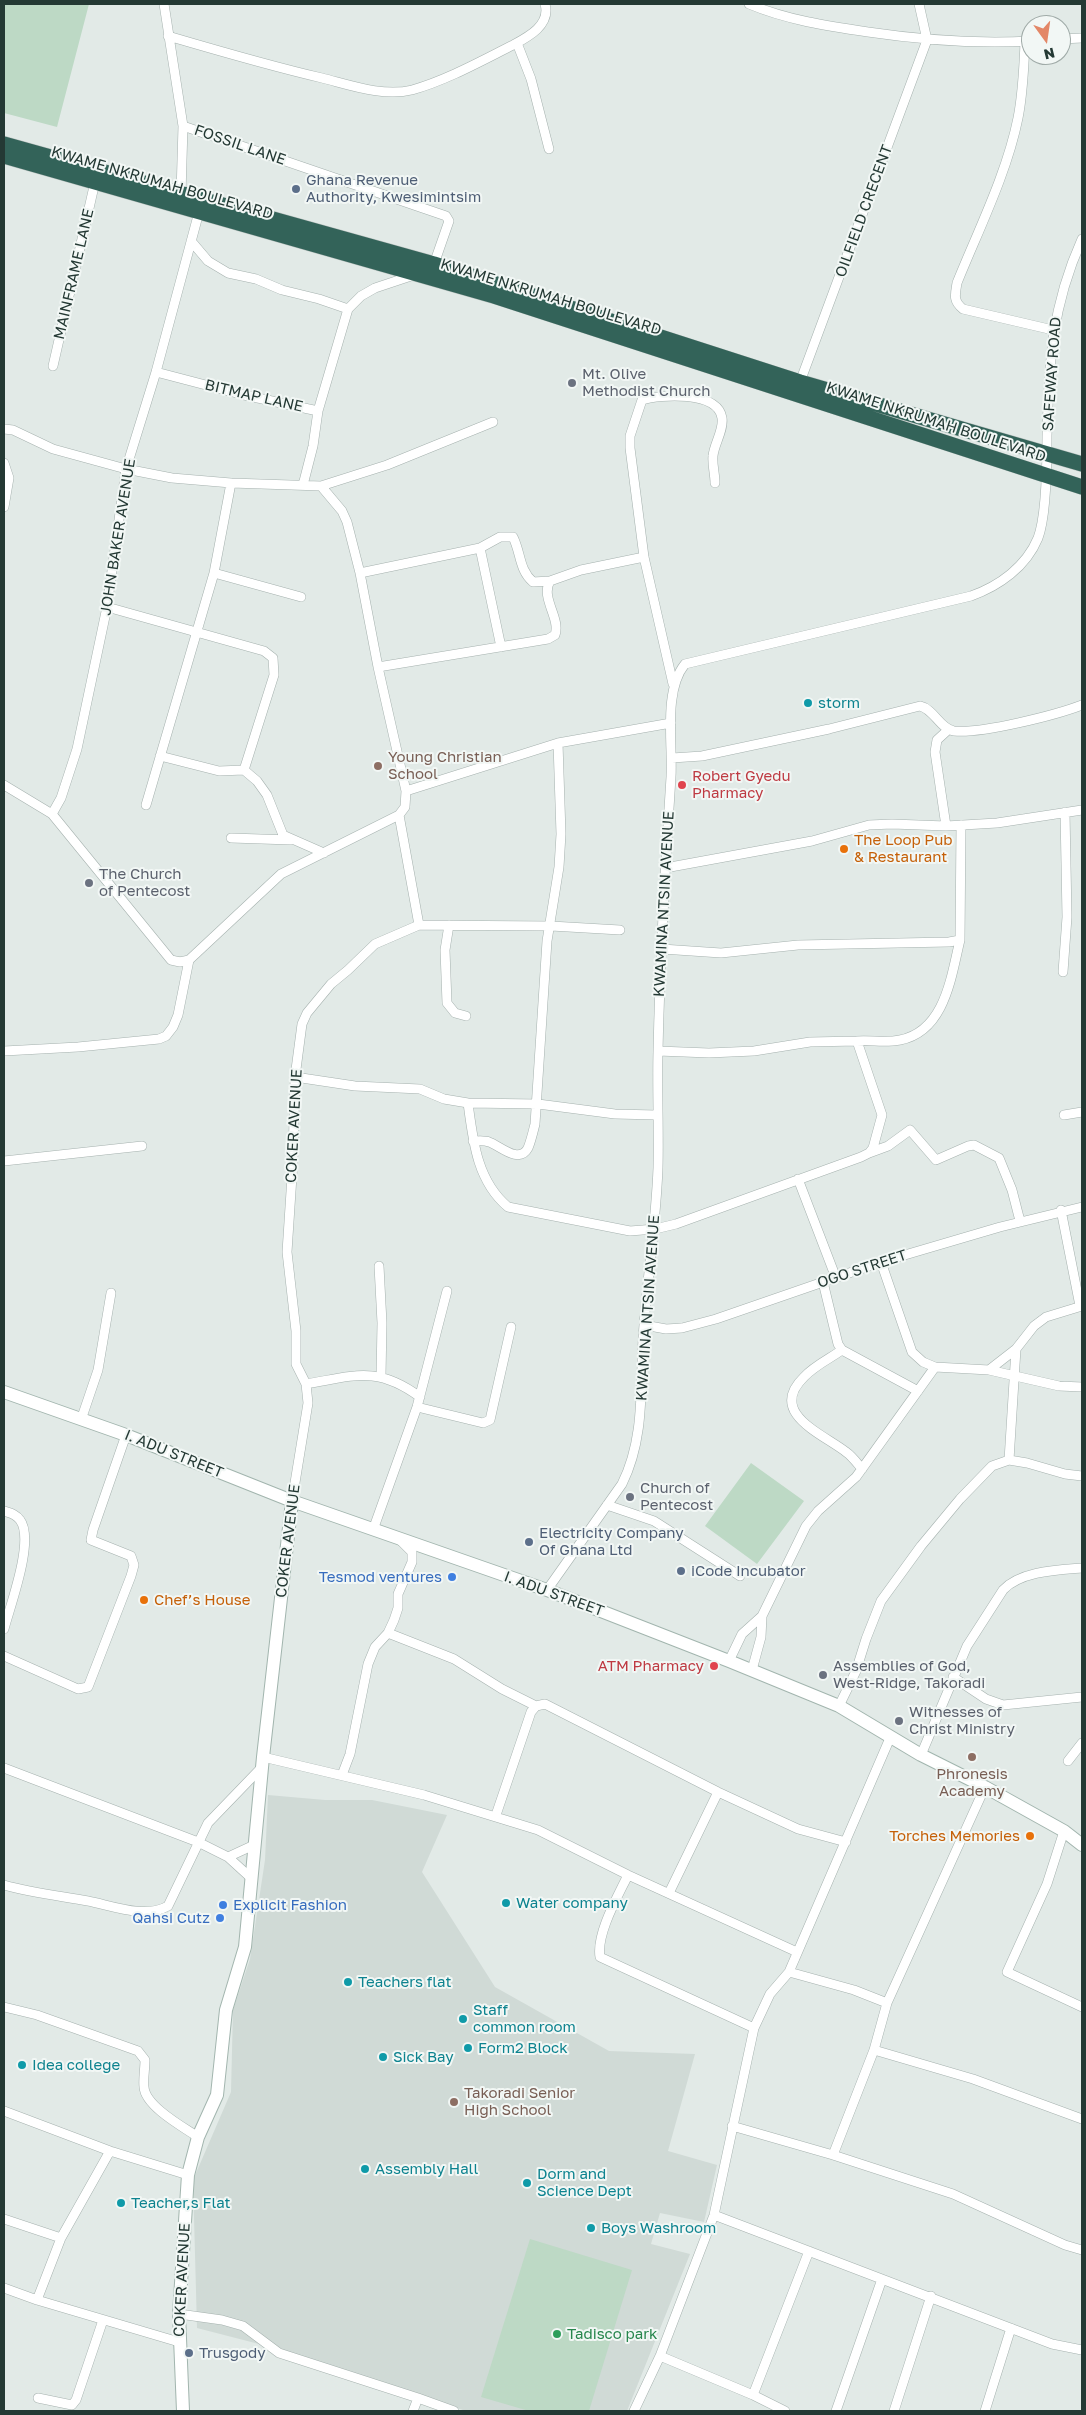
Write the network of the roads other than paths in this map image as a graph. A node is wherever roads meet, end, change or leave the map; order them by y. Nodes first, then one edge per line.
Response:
1 (164, 4) edge
2 (545, 4) edge
3 (749, 4) edge
4 (919, 4) edge
5 (168, 36) junction
6 (927, 40) junction
7 (1021, 41) edge
8 (517, 43) junction
9 (1025, 65) edge
10 (183, 126) junction
11 (4, 144) edge
12 (549, 149) dead end
13 (4, 156) edge
14 (95, 182) junction
15 (182, 194) junction
16 (199, 212) junction
17 (1082, 239) edge
18 (191, 241) junction
19 (434, 264) junction
20 (416, 274) junction
21 (348, 309) junction
22 (1054, 330) junction
23 (52, 366) dead end
24 (156, 372) junction
25 (800, 382) junction
26 (318, 411) junction
27 (493, 422) dead end
28 (4, 429) edge
29 (1047, 454) junction
30 (4, 463) edge
31 (1082, 464) edge
32 (126, 469) junction
33 (1046, 476) junction
34 (231, 483) junction
35 (715, 483) dead end
36 (302, 485) junction
37 (321, 486) junction
38 (1082, 487) edge
39 (4, 507) edge
40 (480, 548) junction
41 (644, 557) junction
42 (214, 573) junction
43 (360, 574) junction
44 (550, 581) junction
45 (301, 597) dead end
46 (107, 608) junction
47 (195, 634) junction
48 (502, 647) junction
49 (378, 666) junction
50 (674, 688) junction
51 (1082, 704) edge
52 (670, 723) junction
53 (949, 729) junction
54 (558, 743) junction
55 (160, 756) junction
56 (672, 758) junction
57 (244, 770) junction
58 (4, 785) edge
59 (406, 791) junction
60 (146, 805) dead end
61 (1082, 810) edge
62 (1065, 812) junction
63 (52, 814) junction
64 (399, 815) junction
65 (961, 825) junction
66 (946, 826) junction
67 (231, 838) dead end
68 (291, 840) junction
69 (324, 853) junction
70 (665, 868) junction
71 (420, 925) junction
72 (448, 926) junction
73 (551, 926) junction
74 (620, 930) dead end
75 (960, 940) junction
76 (662, 949) junction
77 (188, 960) junction
78 (1063, 972) dead end
79 (466, 1016) dead end
80 (857, 1041) junction
81 (4, 1051) edge
82 (658, 1051) junction
83 (296, 1077) junction
84 (468, 1104) junction
85 (538, 1104) junction
86 (1082, 1112) edge
87 (656, 1115) junction
88 (1064, 1115) dead end
89 (472, 1142) junction
90 (142, 1146) dead end
91 (869, 1153) junction
92 (4, 1161) edge
93 (798, 1180) junction
94 (1082, 1207) edge
95 (1061, 1210) junction
96 (1020, 1221) junction
97 (654, 1229) junction
98 (881, 1262) junction
99 (379, 1266) dead end
100 (836, 1278) junction
101 (823, 1282) junction
102 (447, 1291) dead end
103 (111, 1293) dead end
104 (1081, 1306) edge
105 (644, 1325) junction
106 (511, 1328) dead end
107 (1016, 1349) junction
108 (842, 1350) junction
109 (935, 1367) junction
110 (989, 1370) junction
111 (381, 1376) junction
112 (1015, 1377) junction
113 (306, 1384) junction
114 (1082, 1387) edge
115 (918, 1391) junction
116 (4, 1392) edge
117 (420, 1397) junction
118 (417, 1407) junction
119 (81, 1420) junction
120 (126, 1435) junction
121 (1009, 1460) junction
122 (862, 1469) junction
123 (1082, 1476) edge
124 (292, 1501) junction
125 (607, 1505) junction
126 (4, 1511) edge
127 (373, 1530) junction
128 (400, 1540) junction
129 (1082, 1568) edge
130 (740, 1576) dead end
131 (547, 1590) junction
132 (762, 1616) junction
133 (4, 1629) edge
134 (388, 1633) junction
135 (4, 1656) edge
136 (729, 1661) junction
137 (752, 1670) junction
138 (953, 1676) junction
139 (1082, 1697) edge
140 (536, 1706) junction
141 (839, 1706) junction
142 (890, 1738) junction
143 (1082, 1743) edge
144 (921, 1755) junction
145 (1068, 1761) dead end
146 (262, 1762) junction
147 (4, 1768) edge
148 (342, 1775) junction
149 (985, 1787) junction
150 (718, 1792) junction
151 (496, 1816) junction
152 (1064, 1830) junction
153 (198, 1842) junction
154 (846, 1842) junction
155 (254, 1845) junction
156 (1082, 1845) edge
157 (228, 1857) junction
158 (628, 1875) junction
159 (251, 1878) junction
160 (4, 1886) edge
161 (669, 1893) junction
162 (797, 1952) junction
163 (789, 1972) junction
164 (887, 2003) junction
165 (4, 2007) edge
166 (1082, 2007) edge
167 (754, 2028) junction
168 (874, 2050) junction
169 (4, 2110) edge
170 (1082, 2119) edge
171 (732, 2126) junction
172 (198, 2136) junction
173 (110, 2151) junction
174 (833, 2155) junction
175 (188, 2175) junction
176 (714, 2215) junction
177 (4, 2219) edge
178 (61, 2238) junction
179 (1082, 2250) edge
180 (808, 2251) junction
181 (882, 2279) junction
182 (4, 2288) edge
183 (931, 2296) junction
184 (37, 2300) junction
185 (179, 2314) junction
186 (103, 2320) junction
187 (1011, 2328) junction
188 (179, 2342) junction
189 (1082, 2350) edge
190 (660, 2356) junction
191 (753, 2395) junction
192 (38, 2398) dead end
193 (418, 2398) junction
194 (183, 2411) edge
195 (413, 2411) edge
196 (454, 2411) edge
197 (634, 2411) edge
198 (785, 2411) edge
199 (836, 2411) edge
200 (894, 2411) edge
201 (986, 2411) edge

1 - 5 street
2 - 8 street
3 - 6 street
4 - 6 street
5 - 8 street
5 - 10 street
6 - 7 street
6 - 25 street, OILFIELD CRECENT
8 - 12 street
9 - 22 street
10 - 15 street
10 - 19 street, FOSSIL LANE
11 - 15 highway, KWAME NKRUMAH BOULEVARD
13 - 14 highway, KWAME NKRUMAH BOULEVARD
14 - 16 highway, KWAME NKRUMAH BOULEVARD
14 - 23 street, MAINFRAME LANE
15 - 19 highway, KWAME NKRUMAH BOULEVARD
16 - 18 street, JOHN BAKER AVENUE
16 - 20 highway, KWAME NKRUMAH BOULEVARD
17 - 22 street, SAFEWAY ROAD
18 - 21 street
18 - 24 street, JOHN BAKER AVENUE
19 - 25 highway, KWAME NKRUMAH BOULEVARD
20 - 21 street
20 - 33 highway, KWAME NKRUMAH BOULEVARD
21 - 26 street, BITMAP LANE
22 - 29 street, SAFEWAY ROAD
24 - 26 street, BITMAP LANE
24 - 32 street, JOHN BAKER AVENUE
25 - 29 highway, KWAME NKRUMAH BOULEVARD
26 - 36 street
27 - 37 street
28 - 32 street
29 - 31 highway, KWAME NKRUMAH BOULEVARD
29 - 33 street, KWAMINA NTSIN AVENUE
30 - 39 street
32 - 34 street
32 - 46 street, JOHN BAKER AVENUE
33 - 38 highway, KWAME NKRUMAH BOULEVARD
33 - 50 street, KWAMINA NTSIN AVENUE
34 - 36 street
34 - 42 street
35 - 41 street
36 - 37 street
37 - 43 street
40 - 43 street
40 - 44 street
40 - 48 street
41 - 44 street
41 - 50 street
42 - 45 street
42 - 47 street
43 - 49 street
44 - 48 street
46 - 47 street
46 - 63 street, JOHN BAKER AVENUE
47 - 55 street
47 - 57 street
48 - 49 street
49 - 59 street
50 - 52 street, KWAMINA NTSIN AVENUE
51 - 53 street
52 - 54 street
52 - 56 street, KWAMINA NTSIN AVENUE
53 - 56 street
53 - 66 street
54 - 59 street
54 - 73 street
55 - 57 street
55 - 60 street
56 - 70 street, KWAMINA NTSIN AVENUE
57 - 68 street
58 - 63 street
59 - 64 street
61 - 62 street
62 - 65 street
62 - 78 street
63 - 77 street
64 - 69 street
64 - 71 street
65 - 66 street
65 - 75 street
66 - 70 street
67 - 68 street
68 - 69 street
69 - 77 street
70 - 76 street, KWAMINA NTSIN AVENUE
71 - 72 street, COKER AVENUE
71 - 83 street, COKER AVENUE
72 - 73 street, COKER AVENUE
72 - 79 street
73 - 74 street, COKER AVENUE
73 - 85 street
75 - 76 street
75 - 80 street
76 - 82 street, KWAMINA NTSIN AVENUE
77 - 81 street
80 - 82 street
80 - 91 street
82 - 87 street, KWAMINA NTSIN AVENUE
83 - 84 street
83 - 113 street, COKER AVENUE
84 - 85 street
84 - 89 street
85 - 87 street
85 - 89 street
86 - 88 street
87 - 97 street, KWAMINA NTSIN AVENUE
89 - 97 street
90 - 92 street
91 - 93 street
91 - 96 street
93 - 97 street
93 - 100 street
94 - 95 street, OGO STREET
95 - 96 street, OGO STREET
95 - 104 street
96 - 98 street, OGO STREET
97 - 105 street, KWAMINA NTSIN AVENUE
98 - 100 street, OGO STREET
98 - 109 street
99 - 111 street
100 - 101 street, OGO STREET
101 - 105 street, OGO STREET
101 - 108 street
102 - 117 street
103 - 119 street
104 - 107 street
105 - 125 street, KWAMINA NTSIN AVENUE
106 - 118 street
107 - 110 street
107 - 112 street
108 - 115 street
108 - 122 street
109 - 110 street
109 - 115 street
110 - 112 street
111 - 113 street
111 - 117 street
112 - 114 street
112 - 121 street
113 - 124 street, COKER AVENUE
115 - 122 street
116 - 119 street, I. ADU STREET
117 - 118 street
118 - 127 street
119 - 120 street, I. ADU STREET
120 - 124 street, I. ADU STREET
120 - 135 street
121 - 123 street
121 - 141 street
122 - 132 street
124 - 127 street, I. ADU STREET
124 - 146 street, COKER AVENUE
125 - 130 street
125 - 131 street, KWAMINA NTSIN AVENUE
126 - 133 street
127 - 128 street, I. ADU STREET
128 - 131 street, I. ADU STREET
128 - 134 street
129 - 138 street
131 - 136 street, I. ADU STREET
132 - 136 street
132 - 137 street
134 - 140 street
134 - 148 street
136 - 137 street, I. ADU STREET
137 - 141 street, I. ADU STREET
138 - 139 street
138 - 144 street
140 - 150 street
140 - 151 street
141 - 142 street, I. ADU STREET
142 - 144 street, I. ADU STREET
142 - 154 street
143 - 145 street
144 - 149 street, I. ADU STREET
146 - 148 street
146 - 153 street
146 - 155 street, COKER AVENUE
147 - 153 street
148 - 151 street
149 - 152 street, I. ADU STREET
149 - 164 street
150 - 154 street
150 - 161 street
151 - 158 street
152 - 156 street, I. ADU STREET
152 - 166 street
153 - 157 street
153 - 160 street
154 - 162 street
155 - 157 street
155 - 159 street, COKER AVENUE
157 - 159 street
158 - 161 street
158 - 167 street
159 - 172 street, COKER AVENUE
161 - 162 street
162 - 163 street
163 - 164 street
163 - 167 street
164 - 168 street
165 - 172 street
167 - 171 street
168 - 170 street
168 - 174 street
169 - 173 street
171 - 174 street
171 - 176 street
172 - 175 street, COKER AVENUE
173 - 175 street
173 - 178 street
174 - 179 street
175 - 185 street, COKER AVENUE
176 - 180 street
176 - 190 street
177 - 178 street
178 - 184 street
180 - 181 street
180 - 191 street
181 - 183 street
181 - 199 street
182 - 184 street
183 - 187 street
183 - 200 street
184 - 186 street
185 - 188 street, COKER AVENUE
185 - 193 street
186 - 188 street
186 - 192 street
187 - 189 street
187 - 201 street
188 - 194 street, COKER AVENUE
190 - 191 street
190 - 197 street
191 - 198 street
193 - 195 street
193 - 196 street

